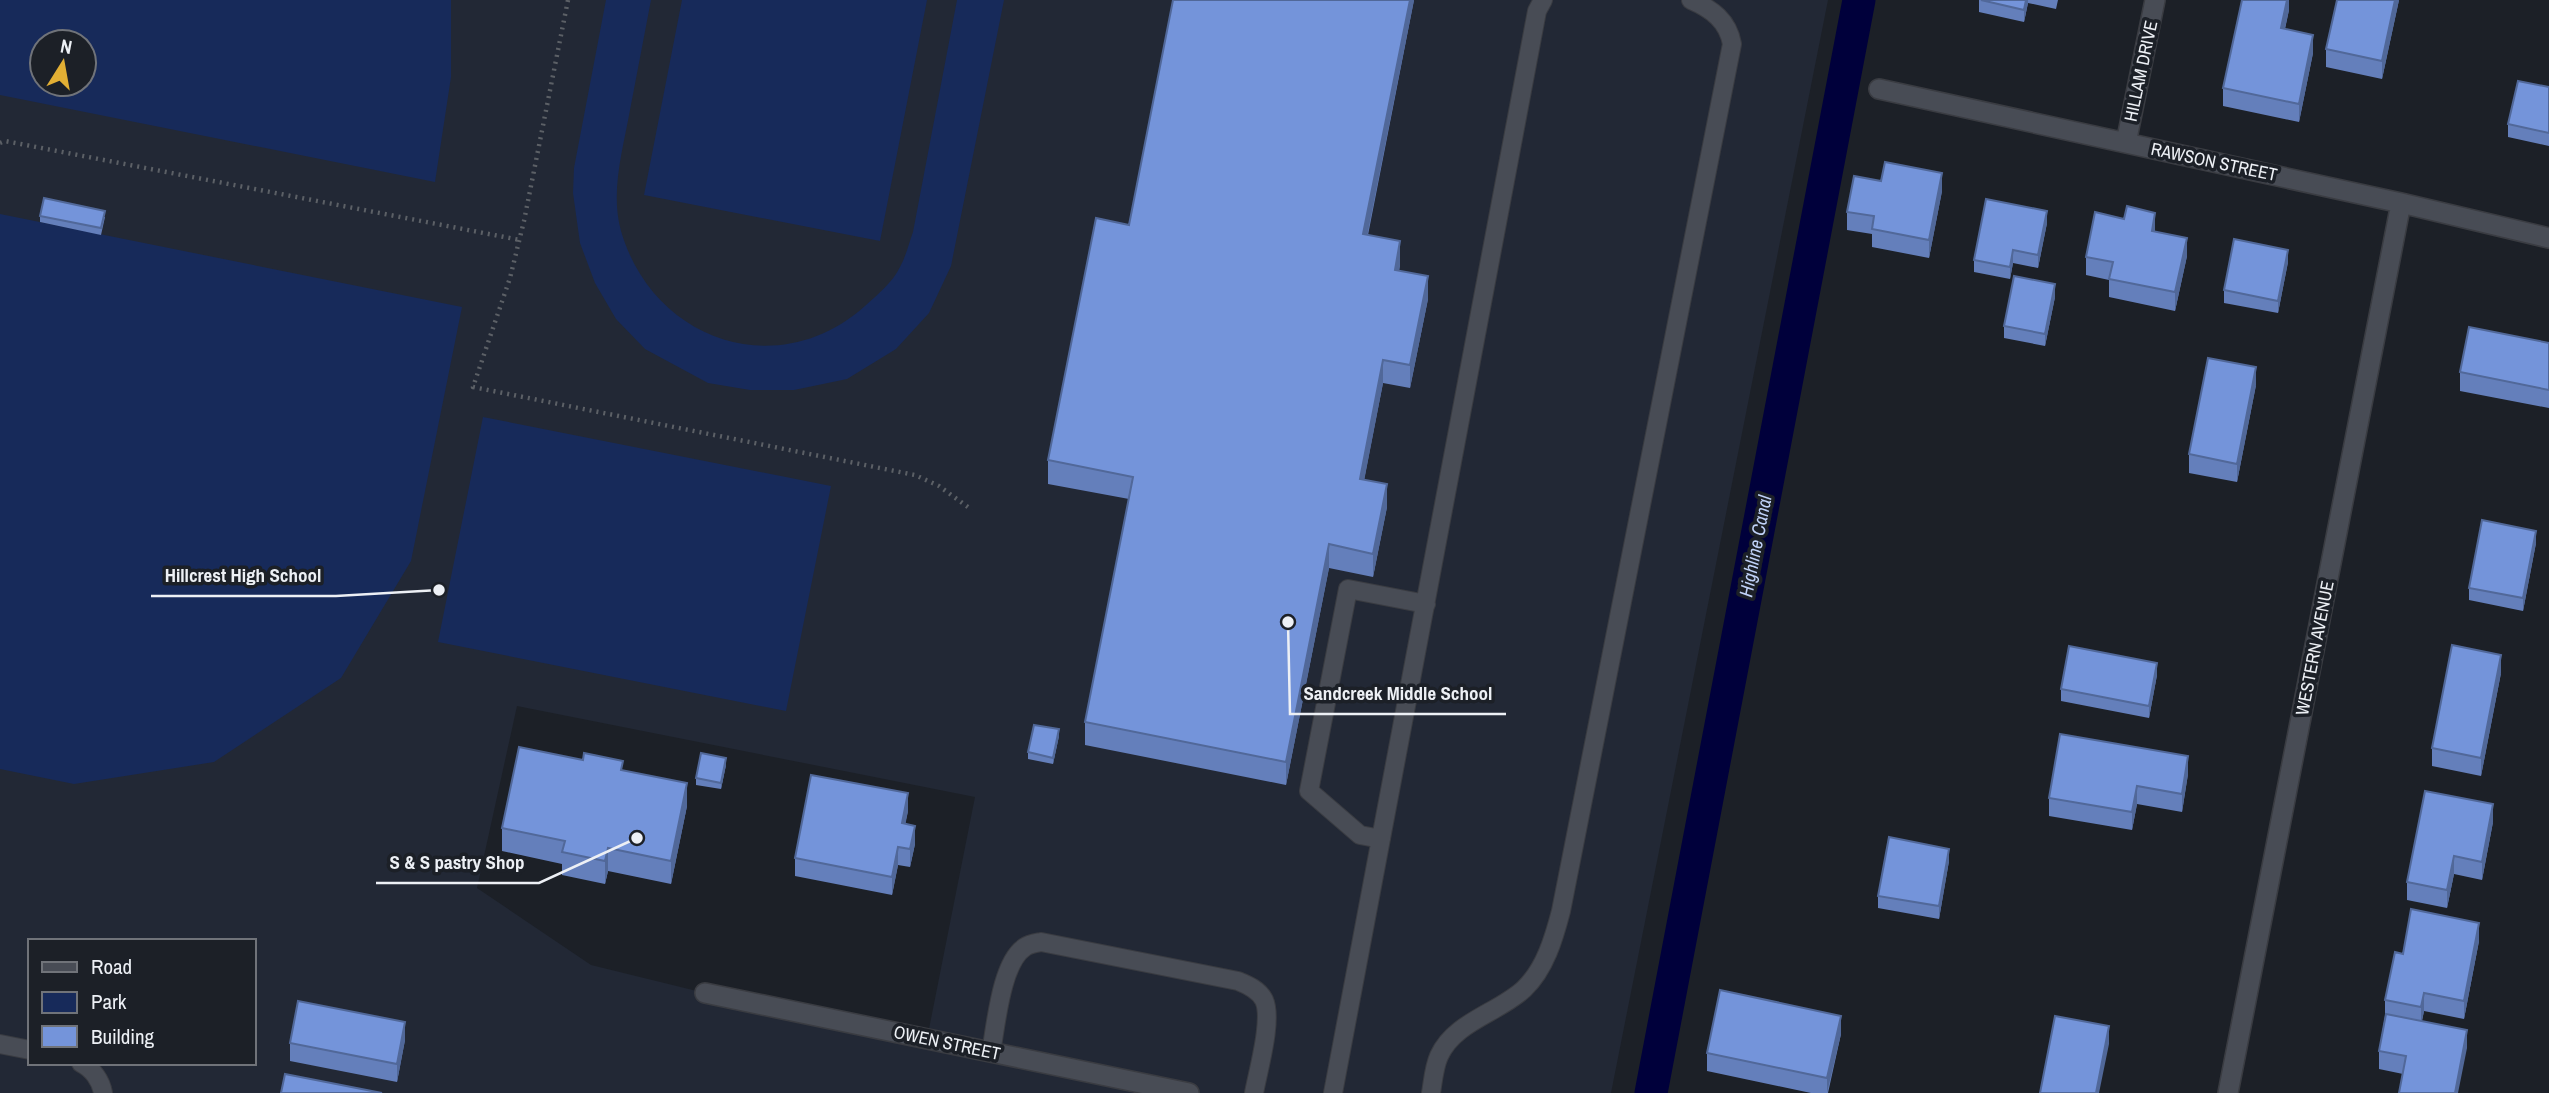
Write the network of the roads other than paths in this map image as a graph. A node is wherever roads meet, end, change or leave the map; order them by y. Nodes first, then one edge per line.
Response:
1 (1543, 0) edge
2 (1692, 0) edge
3 (2155, 0) edge
4 (1879, 89) dead end
5 (2126, 143) junction
6 (2401, 203) junction
7 (2549, 239) edge
8 (1426, 604) junction
9 (1381, 839) junction
10 (705, 993) dead end
11 (0, 1044) edge
12 (28, 1050) edge
13 (991, 1052) junction
14 (85, 1065) edge
15 (103, 1093) edge
16 (1189, 1093) edge
17 (1254, 1093) edge
18 (1334, 1093) edge
19 (1431, 1093) edge
20 (2228, 1093) edge

1 - 8 lane
2 - 19 lane
3 - 5 street, HILLAM DRIVE
4 - 5 street, RAWSON STREET
5 - 6 street, RAWSON STREET
6 - 7 street, RAWSON STREET
6 - 20 street, WESTERN AVENUE
8 - 9 lane
8 - 9 lane
9 - 18 lane
10 - 13 street, OWEN STREET
11 - 12 lane
13 - 16 street, OWEN STREET
13 - 17 lane
14 - 15 lane

